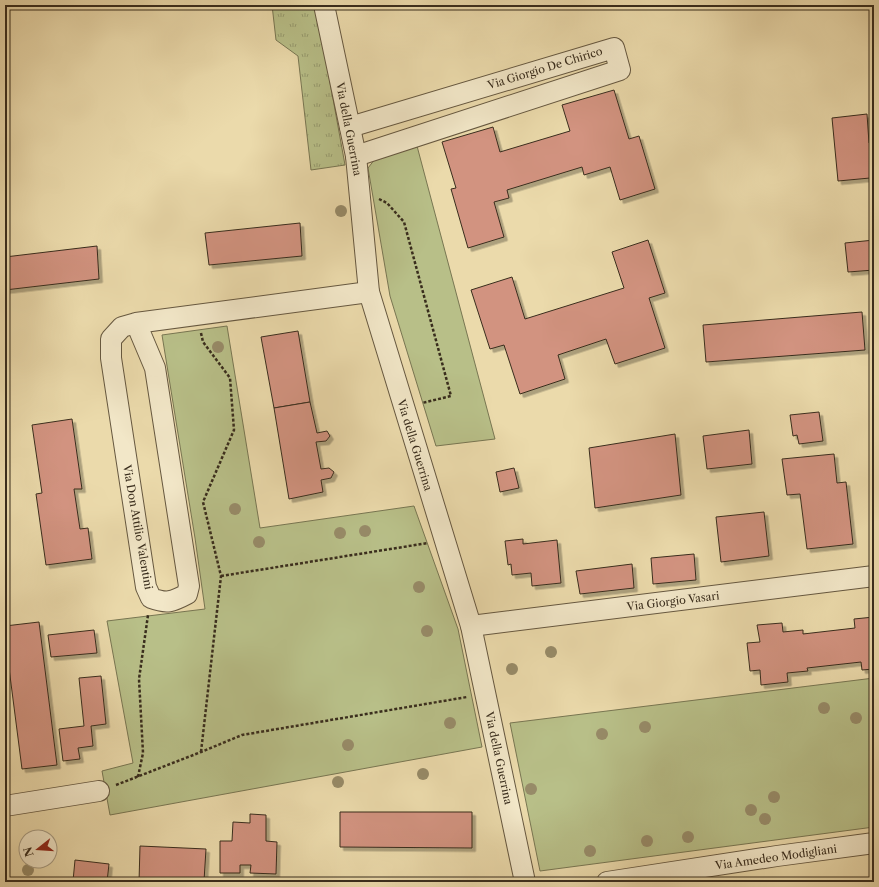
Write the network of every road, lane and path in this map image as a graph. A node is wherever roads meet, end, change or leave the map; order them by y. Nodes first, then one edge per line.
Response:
1 (324, 5) edge
2 (350, 127) junction
3 (356, 156) junction
4 (360, 189) junction
5 (369, 292) junction
6 (198, 315) junction
7 (136, 323) junction
8 (404, 408) junction
9 (445, 541) junction
10 (221, 576) junction
11 (874, 576) edge
12 (151, 598) junction
13 (471, 626) junction
14 (486, 694) junction
15 (201, 752) junction
16 (138, 778) junction
17 (99, 791) joint
18 (5, 806) edge
19 (874, 843) edge
20 (525, 882) edge
21 (607, 882) edge

1 - 2 street, Via della Guerrina
2 - 3 street, Via della Guerrina
2 - 3 street, Via Giorgio De Chirico
3 - 4 street, Via della Guerrina
4 - 5 street, Via della Guerrina
4 - 8 path
5 - 6 street, Via Don Attilio Valentini
5 - 8 street, Via della Guerrina
6 - 7 street, Via Don Attilio Valentini
6 - 10 path
7 - 12 street, Via Don Attilio Valentini
7 - 12 street, Via Don Attilio Valentini
8 - 9 street, Via della Guerrina
9 - 10 path
9 - 13 street, Via della Guerrina
10 - 15 path
11 - 13 street, Via Giorgio Vasari
12 - 16 path
13 - 14 street, Via della Guerrina
14 - 15 path
14 - 20 street, Via della Guerrina
15 - 16 path
16 - 17 path
17 - 18 street
19 - 21 street, Via Amedeo Modigliani

